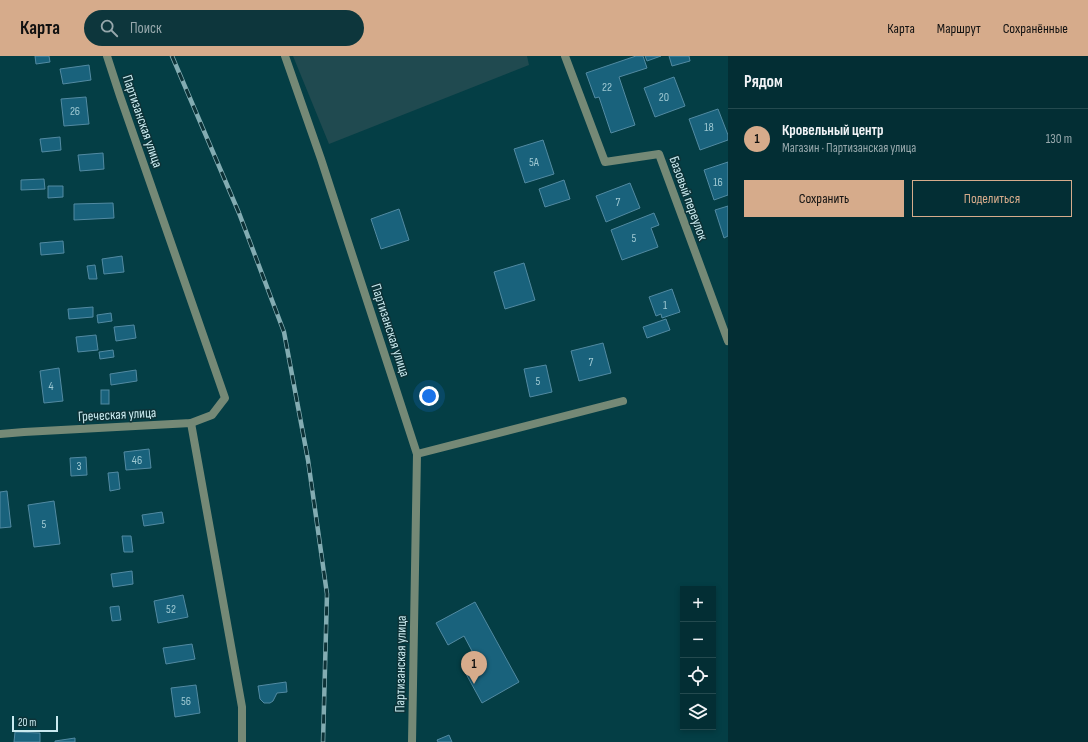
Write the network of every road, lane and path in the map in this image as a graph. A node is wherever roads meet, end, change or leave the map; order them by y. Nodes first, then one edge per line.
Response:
1 (108, 56) edge
2 (285, 56) edge
3 (565, 56) edge
4 (728, 341) edge
5 (225, 398) joint
6 (623, 401) dead end
7 (191, 423) junction
8 (0, 434) edge
9 (418, 454) junction
10 (242, 742) edge
11 (412, 742) edge

1 - 5 street, Партизанская улица
2 - 9 street, Партизанская улица
3 - 4 street, Базовый переулок
5 - 7 street, Греческая улица
6 - 9 street
7 - 8 street, Греческая улица
7 - 10 street
9 - 11 street, Партизанская улица

